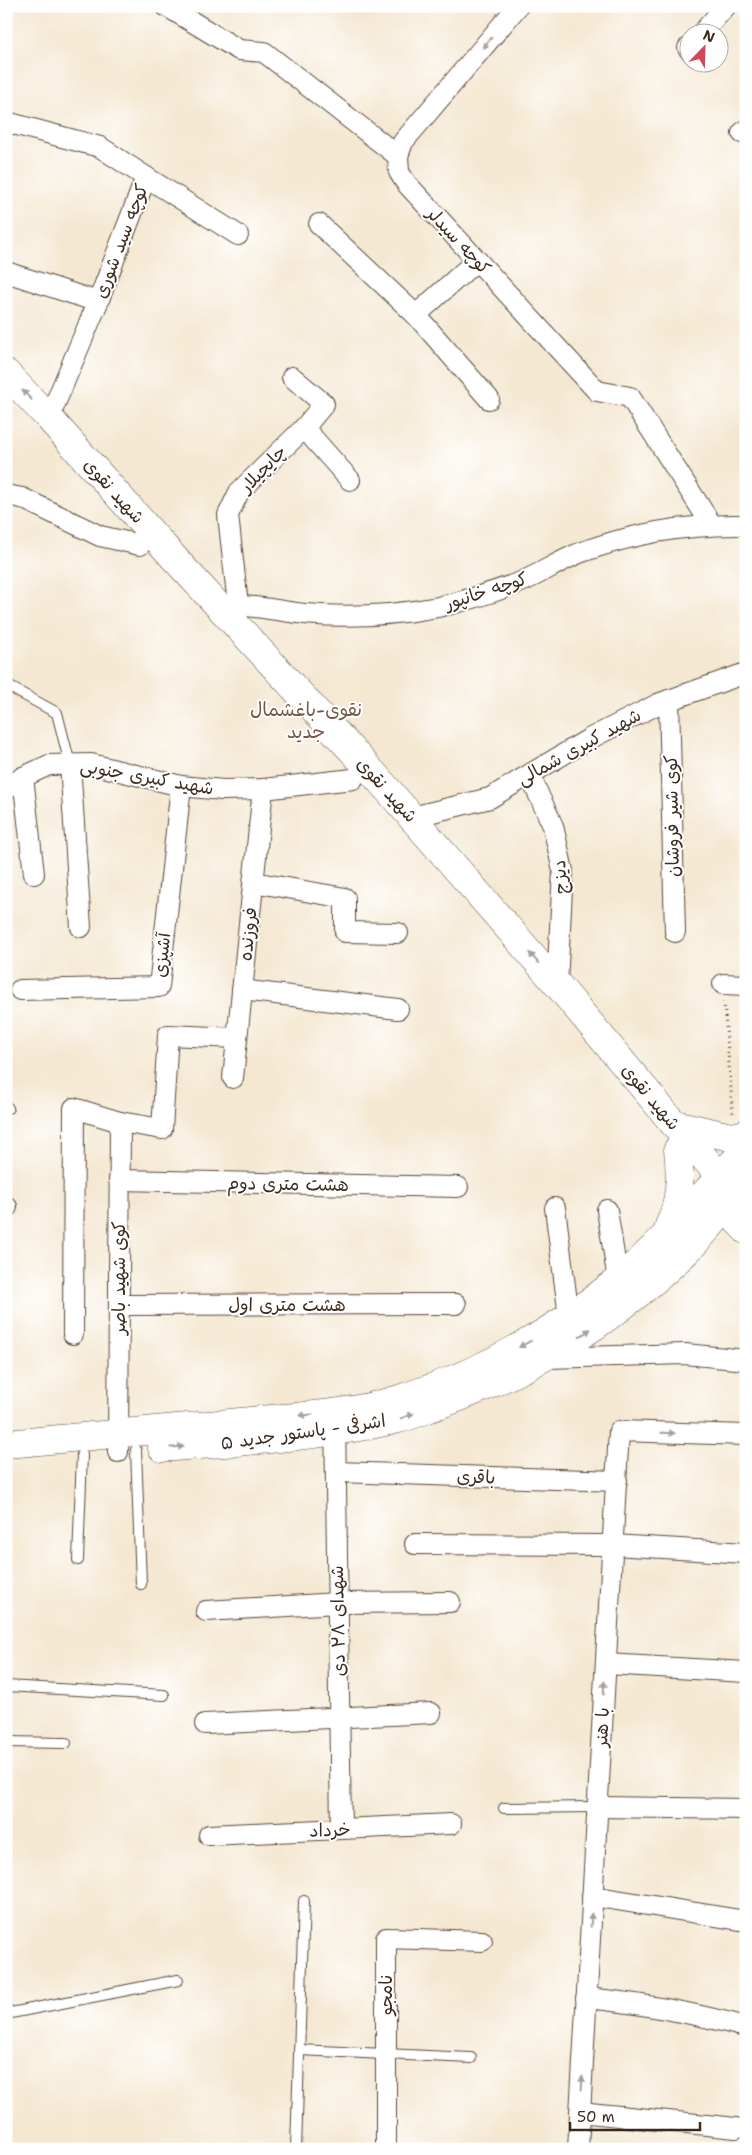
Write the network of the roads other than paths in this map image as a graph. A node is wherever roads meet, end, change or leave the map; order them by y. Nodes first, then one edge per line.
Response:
1 (166, 6) edge
2 (518, 6) edge
3 (726, 6) edge
4 (711, 22) edge
5 (6, 122) edge
6 (398, 156) junction
7 (146, 177) junction
8 (319, 224) dead end
9 (238, 235) dead end
10 (477, 260) junction
11 (6, 272) edge
12 (98, 302) junction
13 (416, 315) junction
14 (6, 373) edge
15 (292, 377) dead end
16 (6, 399) edge
17 (489, 399) dead end
18 (49, 418) junction
19 (304, 428) junction
20 (350, 480) dead end
21 (6, 495) edge
22 (711, 524) junction
23 (746, 525) edge
24 (140, 545) junction
25 (228, 606) junction
26 (746, 673) edge
27 (6, 685) edge
28 (669, 700) junction
29 (70, 764) junction
30 (23, 776) junction
31 (530, 776) junction
32 (354, 779) junction
33 (181, 786) junction
34 (6, 789) edge
35 (263, 789) junction
36 (412, 818) junction
37 (34, 874) dead end
38 (253, 882) junction
39 (80, 927) dead end
40 (675, 932) dead end
41 (398, 933) dead end
42 (557, 984) junction
43 (723, 984) road end
44 (746, 985) edge
45 (20, 990) dead end
46 (242, 990) junction
47 (398, 1009) dead end
48 (237, 1038) junction
49 (233, 1078) dead end
50 (120, 1122) junction
51 (740, 1130) edge
52 (676, 1136) junction
53 (746, 1149) edge
54 (119, 1180) junction
55 (458, 1188) dead end
56 (730, 1193) edge
57 (555, 1208) dead end
58 (607, 1210) dead end
59 (746, 1230) edge
60 (664, 1238) junction
61 (618, 1280) junction
62 (456, 1304) dead end
63 (119, 1306) junction
64 (569, 1317) junction
65 (73, 1334) dead end
66 (547, 1358) junction
67 (746, 1360) edge
68 (335, 1421) junction
69 (746, 1435) edge
70 (6, 1444) edge
71 (124, 1445) junction
72 (82, 1454) junction
73 (6, 1460) edge
74 (336, 1472) junction
75 (616, 1481) junction
76 (416, 1544) dead end
77 (613, 1546) junction
78 (746, 1553) edge
79 (78, 1560) dead end
80 (141, 1584) dead end
81 (450, 1602) dead end
82 (337, 1603) junction
83 (206, 1611) dead end
84 (606, 1664) junction
85 (746, 1672) edge
86 (6, 1686) edge
87 (164, 1695) dead end
88 (431, 1713) dead end
89 (339, 1718) junction
90 (205, 1724) dead end
91 (6, 1742) edge
92 (66, 1743) dead end
93 (598, 1806) junction
94 (504, 1808) dead end
95 (746, 1809) edge
96 (451, 1824) dead end
97 (341, 1829) junction
98 (209, 1835) dead end
99 (592, 1896) junction
100 (304, 1901) dead end
101 (746, 1921) edge
102 (482, 1941) dead end
103 (178, 1980) dead end
104 (586, 1998) junction
105 (6, 2014) edge
106 (746, 2027) edge
107 (298, 2050) junction
108 (386, 2054) junction
109 (471, 2058) dead end
110 (580, 2112) junction
111 (736, 2128) dead end
112 (296, 2149) edge
113 (386, 2149) edge
114 (578, 2149) edge

1 - 6 street
2 -> 6 street
3 - 4 street
5 - 7 street, کوچه سید شوری
6 - 10 street, کوچه سیدلر
7 - 9 street
7 - 12 street, کوچه سید شوری
8 - 13 street
10 - 13 street
10 - 22 street, کوچه سیدلر
11 - 12 street
12 - 18 street, کوچه سید شوری
13 - 17 street
18 -> 14 main road, شهید نقوی
15 - 19 street, چایچیلار
16 - 24 main road, شهید نقوی
18 - 25 main road, شهید نقوی
19 - 20 street
19 - 25 street, چایچیلار
21 - 24 street
22 - 23 street, کوچه خانپور
22 - 25 street, کوچه خانپور
24 - 32 main road, شهید نقوی
25 - 36 main road, شهید نقوی
26 - 28 street, شهید کبیری شمالی
27 - 29 lane
28 - 31 street, شهید کبیری شمالی
28 - 40 street, کوی شیر فروشان
29 - 30 street, شهید کبیری جنوبی
29 - 33 street, شهید کبیری جنوبی
29 - 39 street
30 - 34 street, شهید کبیری جنوبی
30 - 37 street
31 - 36 street, شهید کبیری شمالی
31 - 42 street, دیزج
32 - 35 street, شهید کبیری جنوبی
32 - 52 main road, شهید نقوی
33 - 35 street, شهید کبیری جنوبی
33 - 45 street, آشپزی
35 - 38 street, فروزنده
42 -> 36 main road, شهید نقوی
38 - 41 street
38 - 46 street, فروزنده
42 - 52 main road, شهید نقوی
43 - 44 street
46 - 47 street
46 - 48 street, فروزنده
48 - 49 street, فروزنده
48 - 50 street
50 - 54 street, کوی شهید باصر
50 - 65 street
51 - 52 main road
52 - 56 main road, شهید نقوی
52 - 60 main road
53 - 56 main road
54 - 55 street, هشت متری دوم
54 - 63 street, کوی شهید باصر
56 - 59 main road, شهید نقوی
56 - 60 main road, اشرفی - پاستور جدید ۵
66 -> 56 main road, اشرفی - پاستور جدید ۵
57 - 64 street
58 - 61 street
60 - 61 main road, اشرفی - پاستور جدید ۵
61 - 64 main road, اشرفی - پاستور جدید ۵
62 - 63 street, هشت متری اول
63 - 71 street, کوی شهید باصر
64 -> 68 main road, اشرفی - پاستور جدید ۵
66 - 67 street
68 -> 66 main road, اشرفی - پاستور جدید ۵
68 - 71 main road, اشرفی - پاستور جدید ۵
68 - 74 street, شهدای ۲۸ دی
75 -> 69 street, با هنر
70 - 71 main road, اشرفی - پاستور جدید ۵
71 - 72 main road, اشرفی - پاستور جدید ۵
71 - 80 lane
72 - 73 main road, اشرفی - پاستور جدید ۵
72 - 79 lane
74 - 75 street, باقری
74 - 82 street, شهدای ۲۸ دی
75 - 77 street, با هنر
76 - 77 street
77 - 78 street
77 - 84 street, با هنر
81 - 82 street
82 - 83 street
82 - 89 street, شهدای ۲۸ دی
84 - 85 street
93 -> 84 street, با هنر
86 - 87 lane
88 - 89 street
89 - 90 street
89 - 97 street, شهدای ۲۸ دی
91 - 92 lane
93 - 94 lane
93 - 95 street
93 - 99 street, با هنر
96 - 97 street, خرداد
97 - 98 street, خرداد
99 - 101 street
104 -> 99 street, با هنر
100 - 107 lane
102 - 108 street, نامجو
103 - 105 lane
104 - 106 street
110 -> 104 street, با هنر
107 - 108 lane
107 - 112 lane
108 - 109 lane
108 - 113 street, نامجو
110 - 111 street
110 - 114 street, با هنر

